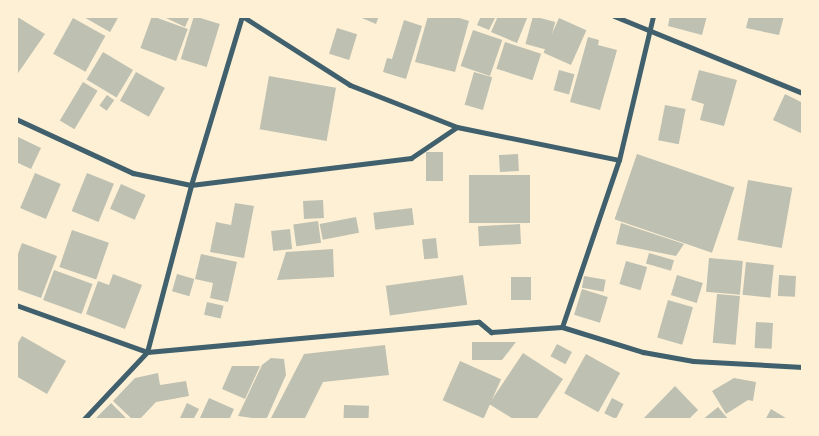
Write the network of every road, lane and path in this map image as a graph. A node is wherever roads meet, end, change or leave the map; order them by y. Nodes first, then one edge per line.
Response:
1 (242, 16) edge
2 (614, 16) edge
3 (653, 16) edge
4 (648, 32) junction
5 (803, 94) edge
6 (16, 119) edge
7 (457, 127) junction
8 (619, 160) junction
9 (191, 185) junction
10 (16, 304) edge
11 (562, 327) junction
12 (147, 352) junction
13 (803, 367) edge
14 (84, 420) edge

1 - 7 street
1 - 9 street
2 - 4 street
3 - 4 street
4 - 5 street
4 - 8 street
6 - 9 street
7 - 8 street
7 - 9 street
8 - 11 street
9 - 12 street
10 - 12 street
11 - 12 street
11 - 13 street
12 - 14 street

